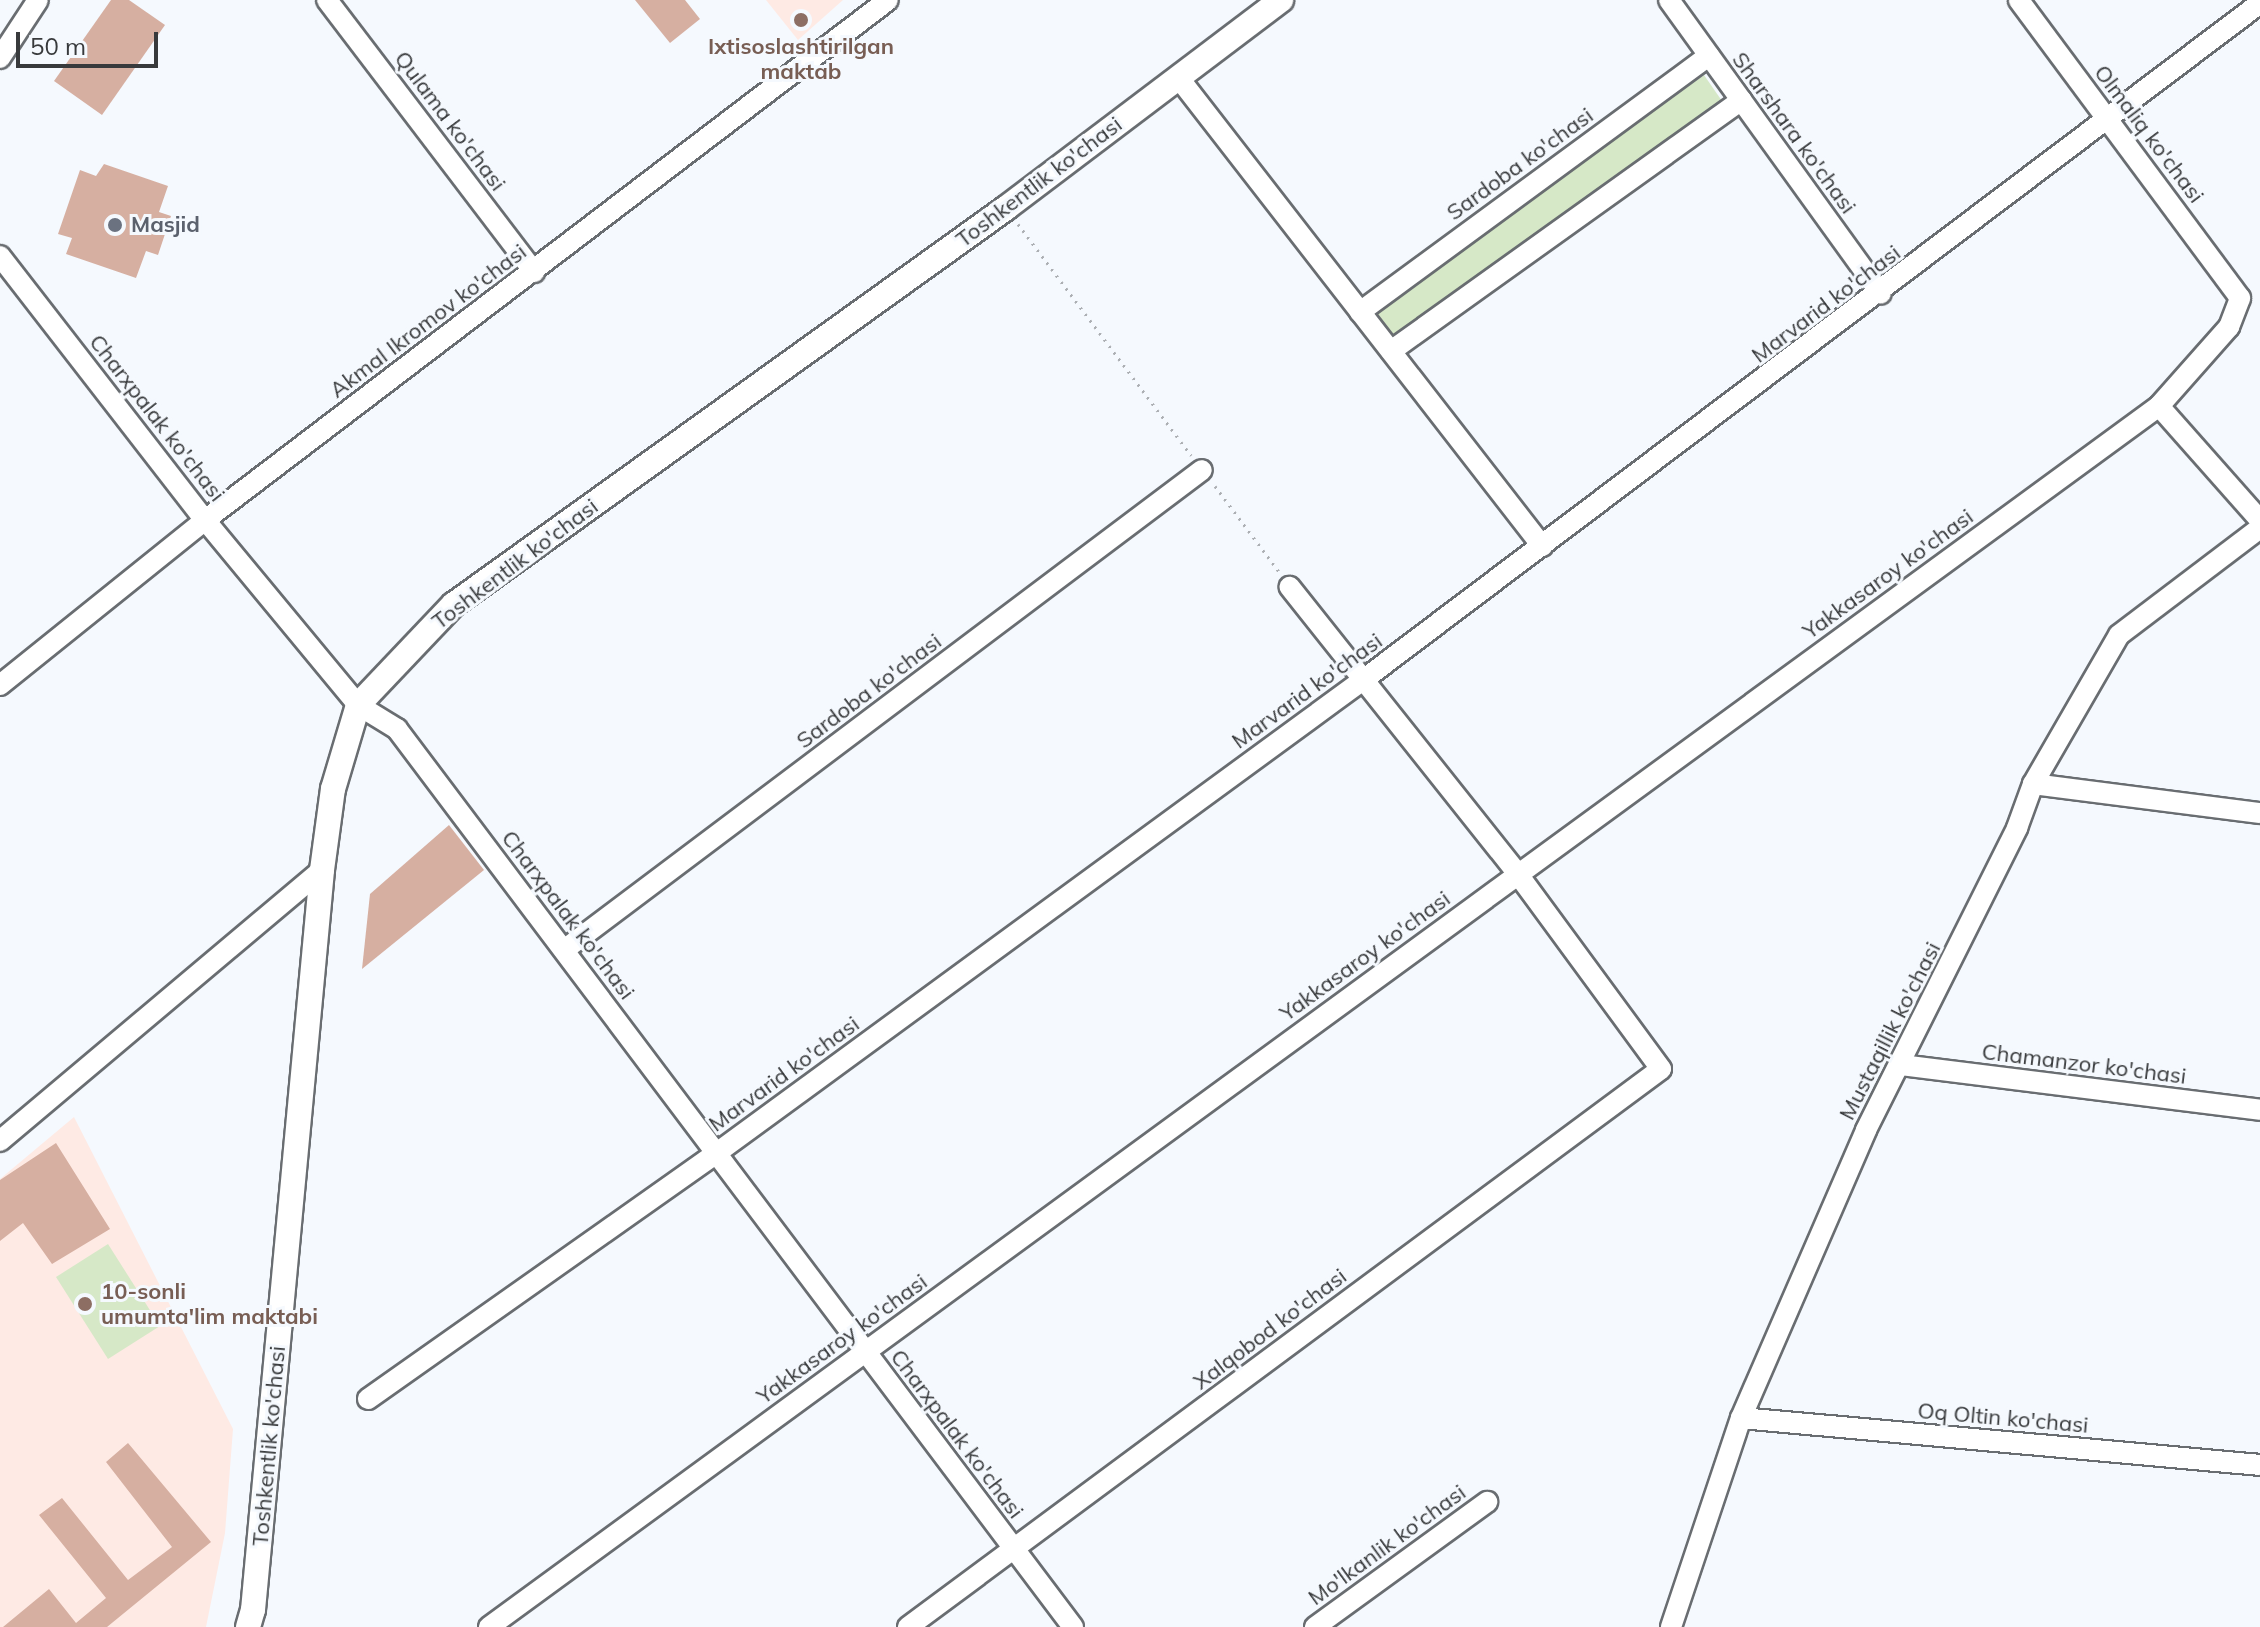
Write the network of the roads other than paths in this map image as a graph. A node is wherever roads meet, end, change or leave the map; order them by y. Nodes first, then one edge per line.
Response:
1 (38, 0) edge
2 (327, 0) edge
3 (888, 0) edge
4 (1281, 0) edge
5 (1669, 0) edge
6 (2019, 0) edge
7 (2260, 3) edge
8 (1709, 56) junction
9 (0, 58) edge
10 (1178, 77) junction
11 (1741, 100) junction
12 (2108, 118) junction
13 (0, 256) edge
14 (534, 272) junction
15 (1881, 294) junction
16 (2240, 298) joint
17 (1360, 312) junction
18 (1391, 351) junction
19 (2159, 406) junction
20 (1202, 470) road end
21 (205, 520) junction
22 (2260, 520) edge
23 (2260, 528) edge
24 (1542, 546) junction
25 (1290, 587) road end
26 (1363, 680) junction
27 (0, 685) edge
28 (358, 705) junction
29 (2033, 784) junction
30 (2260, 813) edge
31 (322, 870) junction
32 (1518, 874) junction
33 (564, 950) junction
34 (1901, 1065) junction
35 (2260, 1110) edge
36 (0, 1141) edge
37 (718, 1152) junction
38 (864, 1352) junction
39 (368, 1399) dead end
40 (1741, 1418) junction
41 (2260, 1465) edge
42 (1487, 1502) dead end
43 (1014, 1549) junction
44 (248, 1627) edge
45 (489, 1627) edge
46 (908, 1627) edge
47 (1073, 1627) edge
48 (1315, 1627) edge
49 (1671, 1627) edge

1 - 9 street
2 - 14 street, Qulama ko'chasi
3 - 14 street, Akmal Ikromov ko'chasi
4 - 10 main road, Toshkentlik ko'chasi
5 - 8 street, Sharshara ko'chasi
6 - 12 street, Olmaliq ko'chasi
7 - 12 street, Marvarid ko'chasi
8 - 11 street, Sharshara ko'chasi
8 - 17 street, Sardoba ko'chasi
10 - 17 street
10 - 28 main road, Toshkentlik ko'chasi
11 - 15 street, Sharshara ko'chasi
11 - 18 street
12 - 15 street, Marvarid ko'chasi
12 - 16 street, Olmaliq ko'chasi
13 - 21 street, Charxpalak ko'chasi
14 - 21 street, Akmal Ikromov ko'chasi
15 - 24 street, Marvarid ko'chasi
16 - 19 street, Yakkasaroy ko'chasi
17 - 18 street
18 - 24 street
19 - 22 street
19 - 32 street, Yakkasaroy ko'chasi
20 - 33 street, Sardoba ko'chasi
21 - 27 street, Akmal Ikromov ko'chasi
21 - 28 street, Charxpalak ko'chasi
23 - 29 street, Mustaqillik ko'chasi
24 - 26 street, Marvarid ko'chasi
25 - 26 street
26 - 32 street
26 - 37 street, Marvarid ko'chasi
28 - 31 main road, Toshkentlik ko'chasi
28 - 33 street, Charxpalak ko'chasi
29 - 30 street
29 - 34 street, Mustaqillik ko'chasi
31 - 36 street
31 - 44 main road, Toshkentlik ko'chasi
32 - 38 street, Yakkasaroy ko'chasi
32 - 43 street, Xalqobod ko'chasi
33 - 37 street, Charxpalak ko'chasi
34 - 35 street, Chamanzor ko'chasi
34 - 40 street, Mustaqillik ko'chasi
37 - 38 street, Charxpalak ko'chasi
37 - 39 street, Marvarid ko'chasi
38 - 43 street, Charxpalak ko'chasi
38 - 45 street, Yakkasaroy ko'chasi
40 - 41 street, Oq Oltin ko'chasi
40 - 49 street, Mustaqillik ko'chasi
42 - 48 street, Mo'lkanlik ko'chasi
43 - 46 street, Xalqobod ko'chasi
43 - 47 street, Charxpalak ko'chasi

